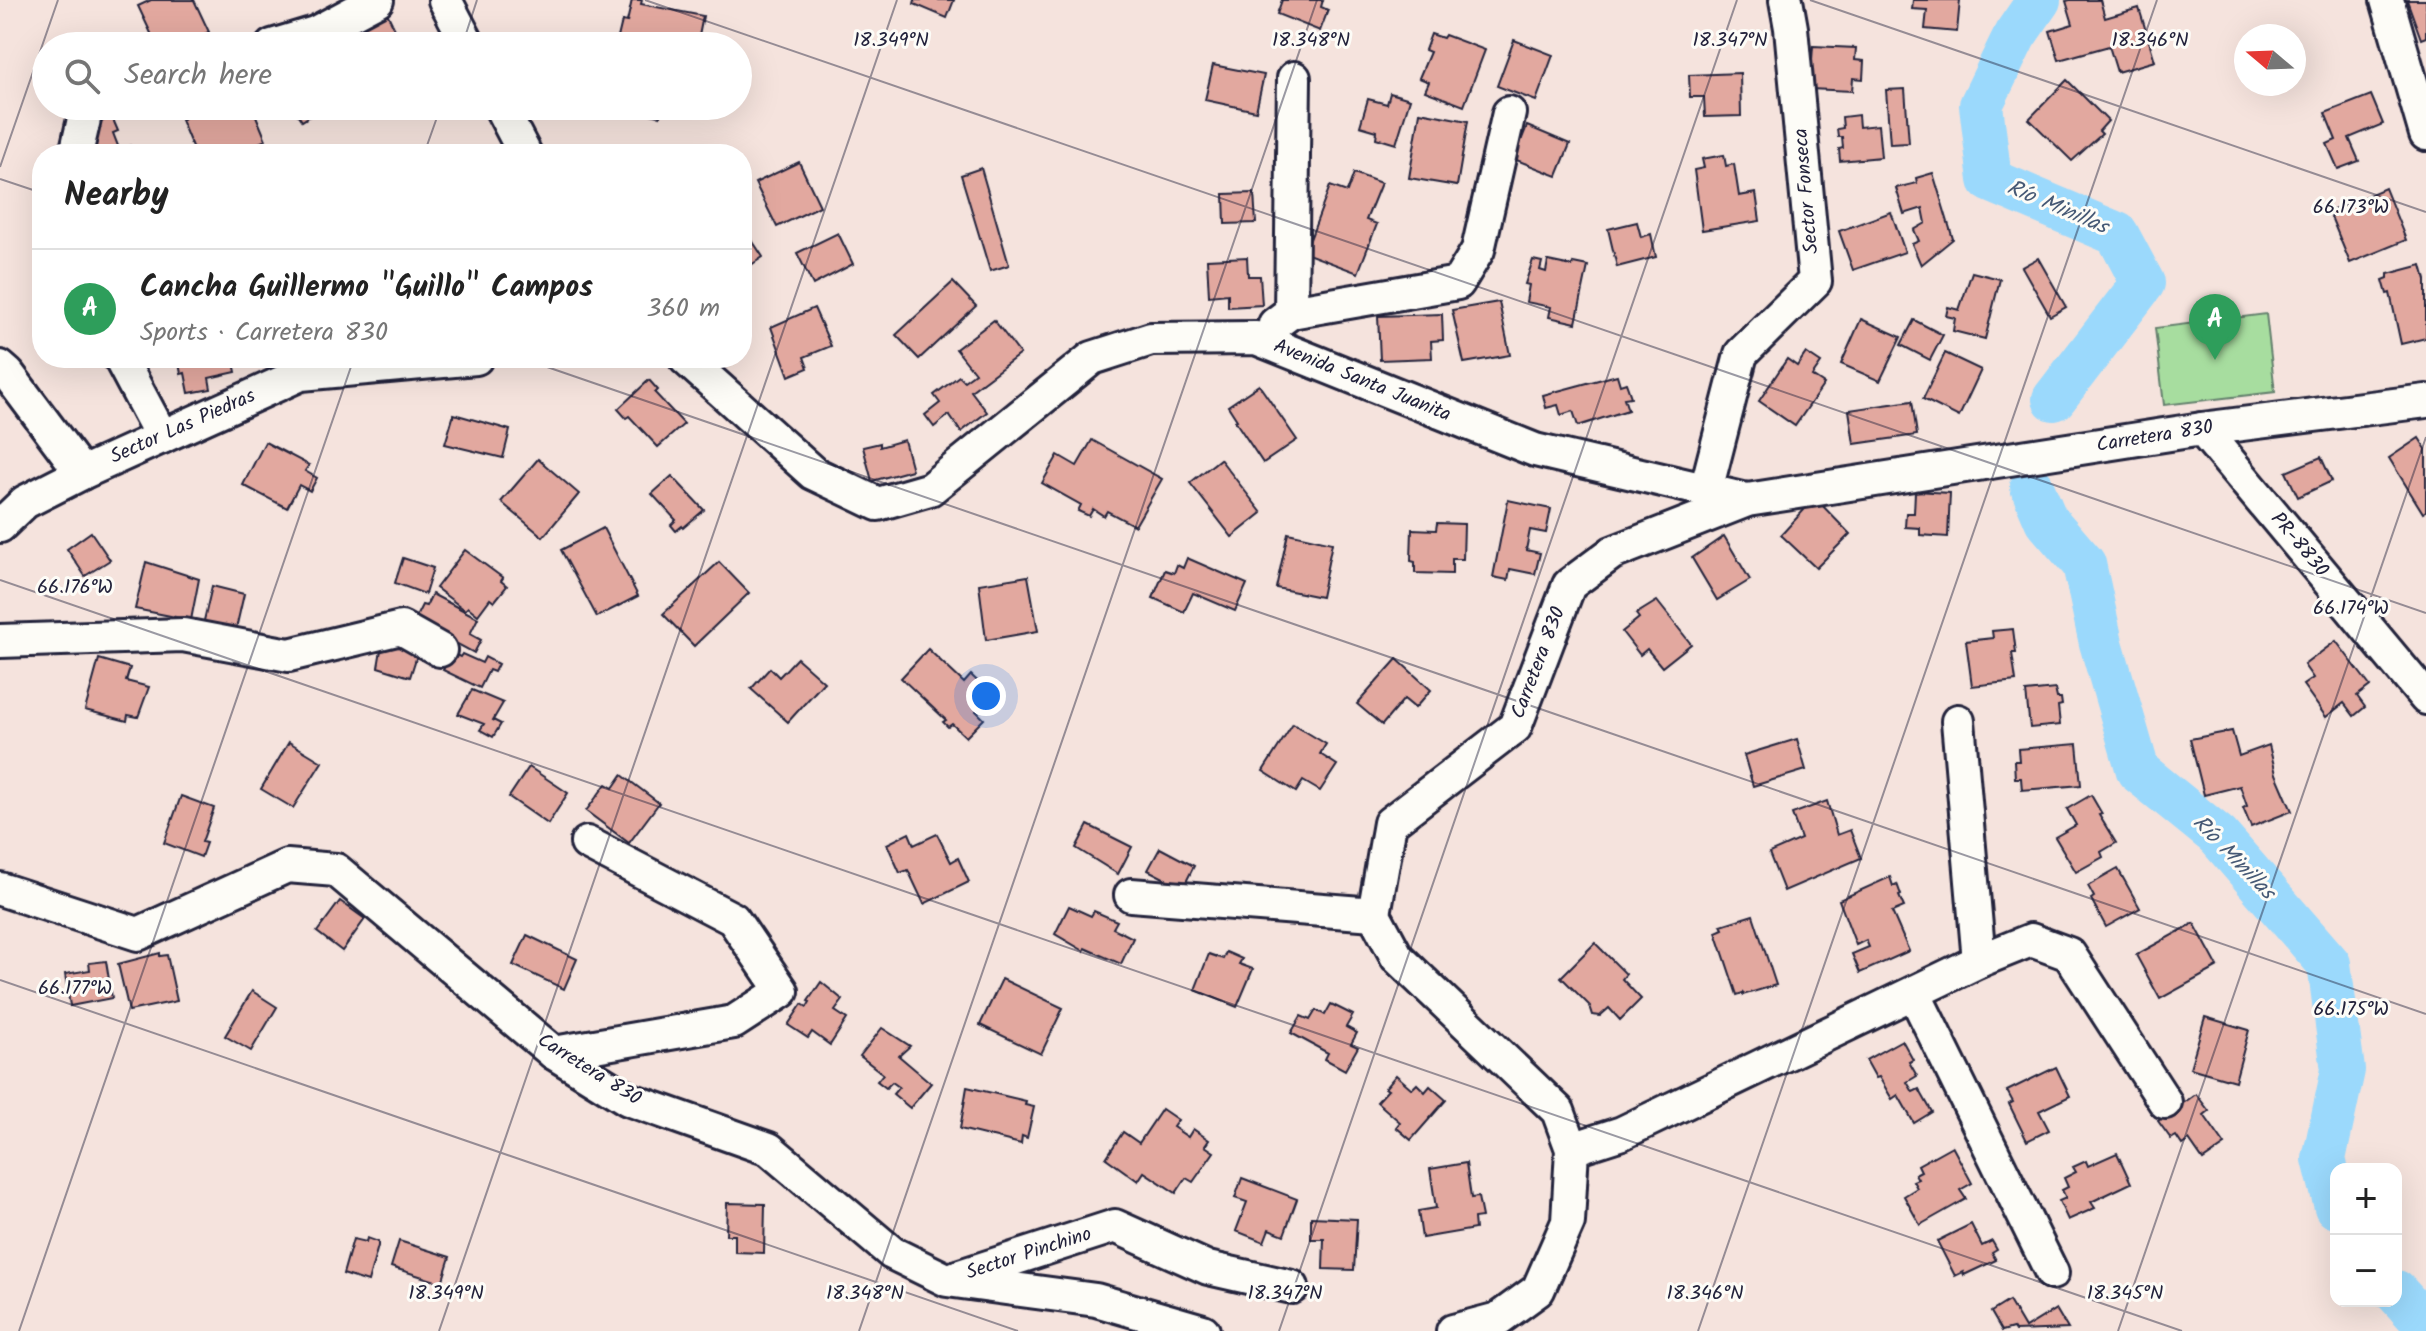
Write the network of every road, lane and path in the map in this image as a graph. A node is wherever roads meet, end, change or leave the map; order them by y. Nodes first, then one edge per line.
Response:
1 (377, 0) edge
2 (445, 0) edge
3 (1786, 0) edge
4 (2387, 0) edge
5 (317, 32) edge
6 (462, 32) edge
7 (1294, 78) dead end
8 (1509, 113) dead end
9 (84, 120) edge
10 (507, 120) edge
11 (2426, 134) edge
12 (78, 144) edge
13 (520, 144) edge
14 (1291, 312) junction
15 (1256, 338) junction
16 (0, 367) edge
17 (125, 368) edge
18 (367, 368) edge
19 (696, 368) edge
20 (2426, 401) edge
21 (2202, 429) junction
22 (162, 437) junction
23 (82, 473) junction
24 (1706, 490) junction
25 (1747, 500) junction
26 (0, 526) edge
27 (0, 641) edge
28 (440, 650) dead end
29 (2426, 698) edge
30 (1958, 721) dead end
31 (587, 843) dead end
32 (0, 889) edge
33 (1131, 895) dead end
34 (1374, 914) junction
35 (1979, 961) junction
36 (1914, 993) junction
37 (554, 1053) junction
38 (2165, 1102) dead end
39 (1572, 1149) junction
40 (2052, 1273) dead end
41 (947, 1280) junction
42 (1292, 1287) dead end
43 (1203, 1331) edge
44 (1453, 1331) edge

1 - 5 street
2 - 6 street
3 - 24 street, Sector Fonseca
4 - 11 street
7 - 14 street
8 - 14 street
9 - 12 street
10 - 13 street
14 - 15 street
15 - 19 street, Avenida Santa Juanita
15 - 24 street, Avenida Santa Juanita
16 - 23 street
17 - 22 street
18 - 22 street, Sector Las Piedras
20 - 21 street, Carretera 830
21 - 25 street, Carretera 830
21 - 29 street, PR-8830 / PR-8830
22 - 23 street, Sector Las Piedras
23 - 26 street, Sector Las Piedras
24 - 25 street, Avenida Santa Juanita
25 - 34 street, Carretera 830
27 - 28 street
30 - 35 street
31 - 37 street
32 - 37 street, Carretera 830
33 - 34 street
34 - 39 street
35 - 36 street
35 - 38 street
36 - 39 street
36 - 40 street
37 - 41 street, Carretera 830
39 - 44 street
41 - 42 street, Sector Pinchino
41 - 43 street, Carretera 830

